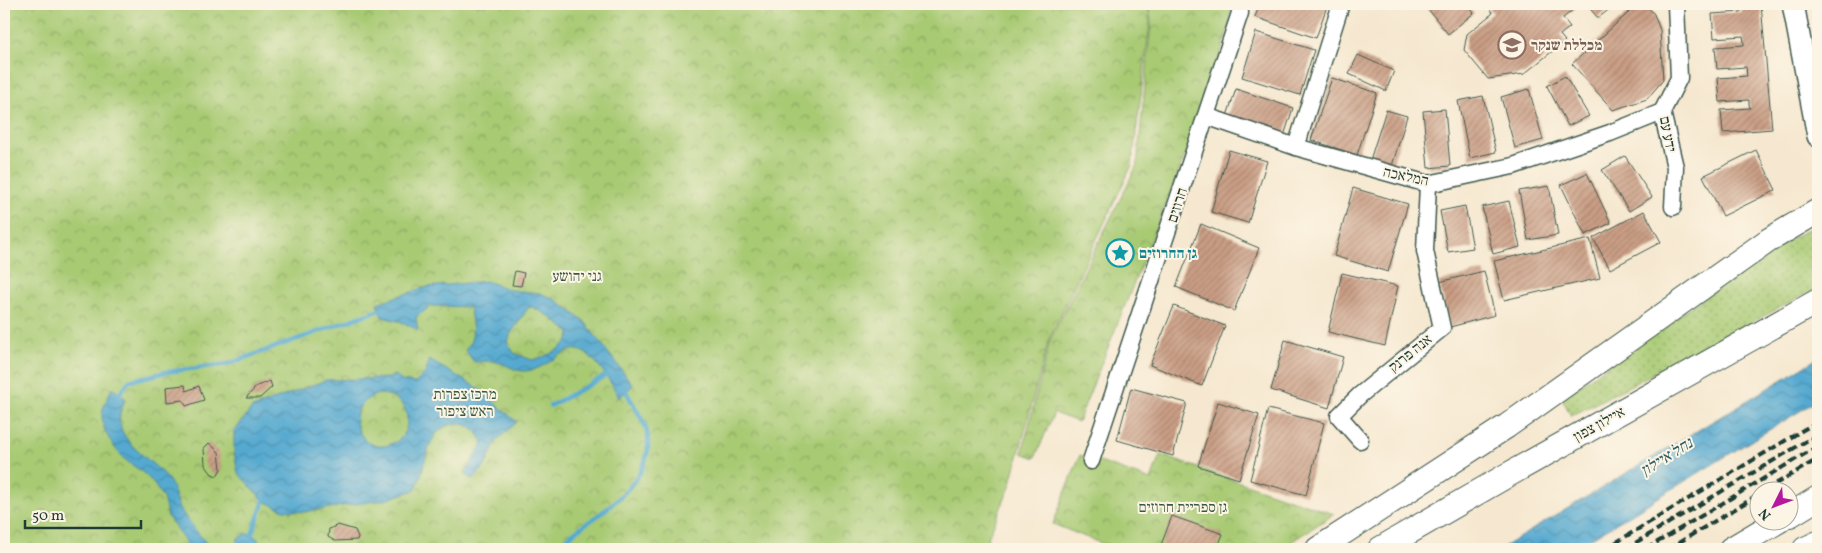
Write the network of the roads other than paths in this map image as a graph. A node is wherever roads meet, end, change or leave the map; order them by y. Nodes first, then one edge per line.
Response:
1 (1239, 4) edge
2 (1341, 4) edge
3 (1676, 4) edge
4 (1793, 4) edge
5 (1662, 112) junction
6 (1206, 116) junction
7 (1818, 136) edge
8 (1296, 147) junction
9 (1428, 184) junction
10 (1673, 208) dead end
11 (1818, 212) edge
12 (1818, 301) edge
13 (1360, 440) dead end
14 (1091, 462) dead end
15 (1818, 498) edge
16 (1800, 509) edge
17 (1763, 530) edge
18 (1818, 543) edge
19 (1318, 549) edge
20 (1380, 549) edge
21 (1731, 549) edge
22 (1805, 549) edge

1 - 6 street, חרוזים
2 - 8 street
3 - 5 street, ידע עם
4 - 7 main road
5 - 9 street, המלאכה
5 - 10 street, ידע עם
6 - 8 street, המלאכה
6 - 14 street, חרוזים
8 - 9 street, המלאכה
9 - 13 street, אנה פרנק
11 - 19 highway
12 - 20 highway, איילון צפון
15 - 16 highway
17 - 21 highway
18 - 22 highway

